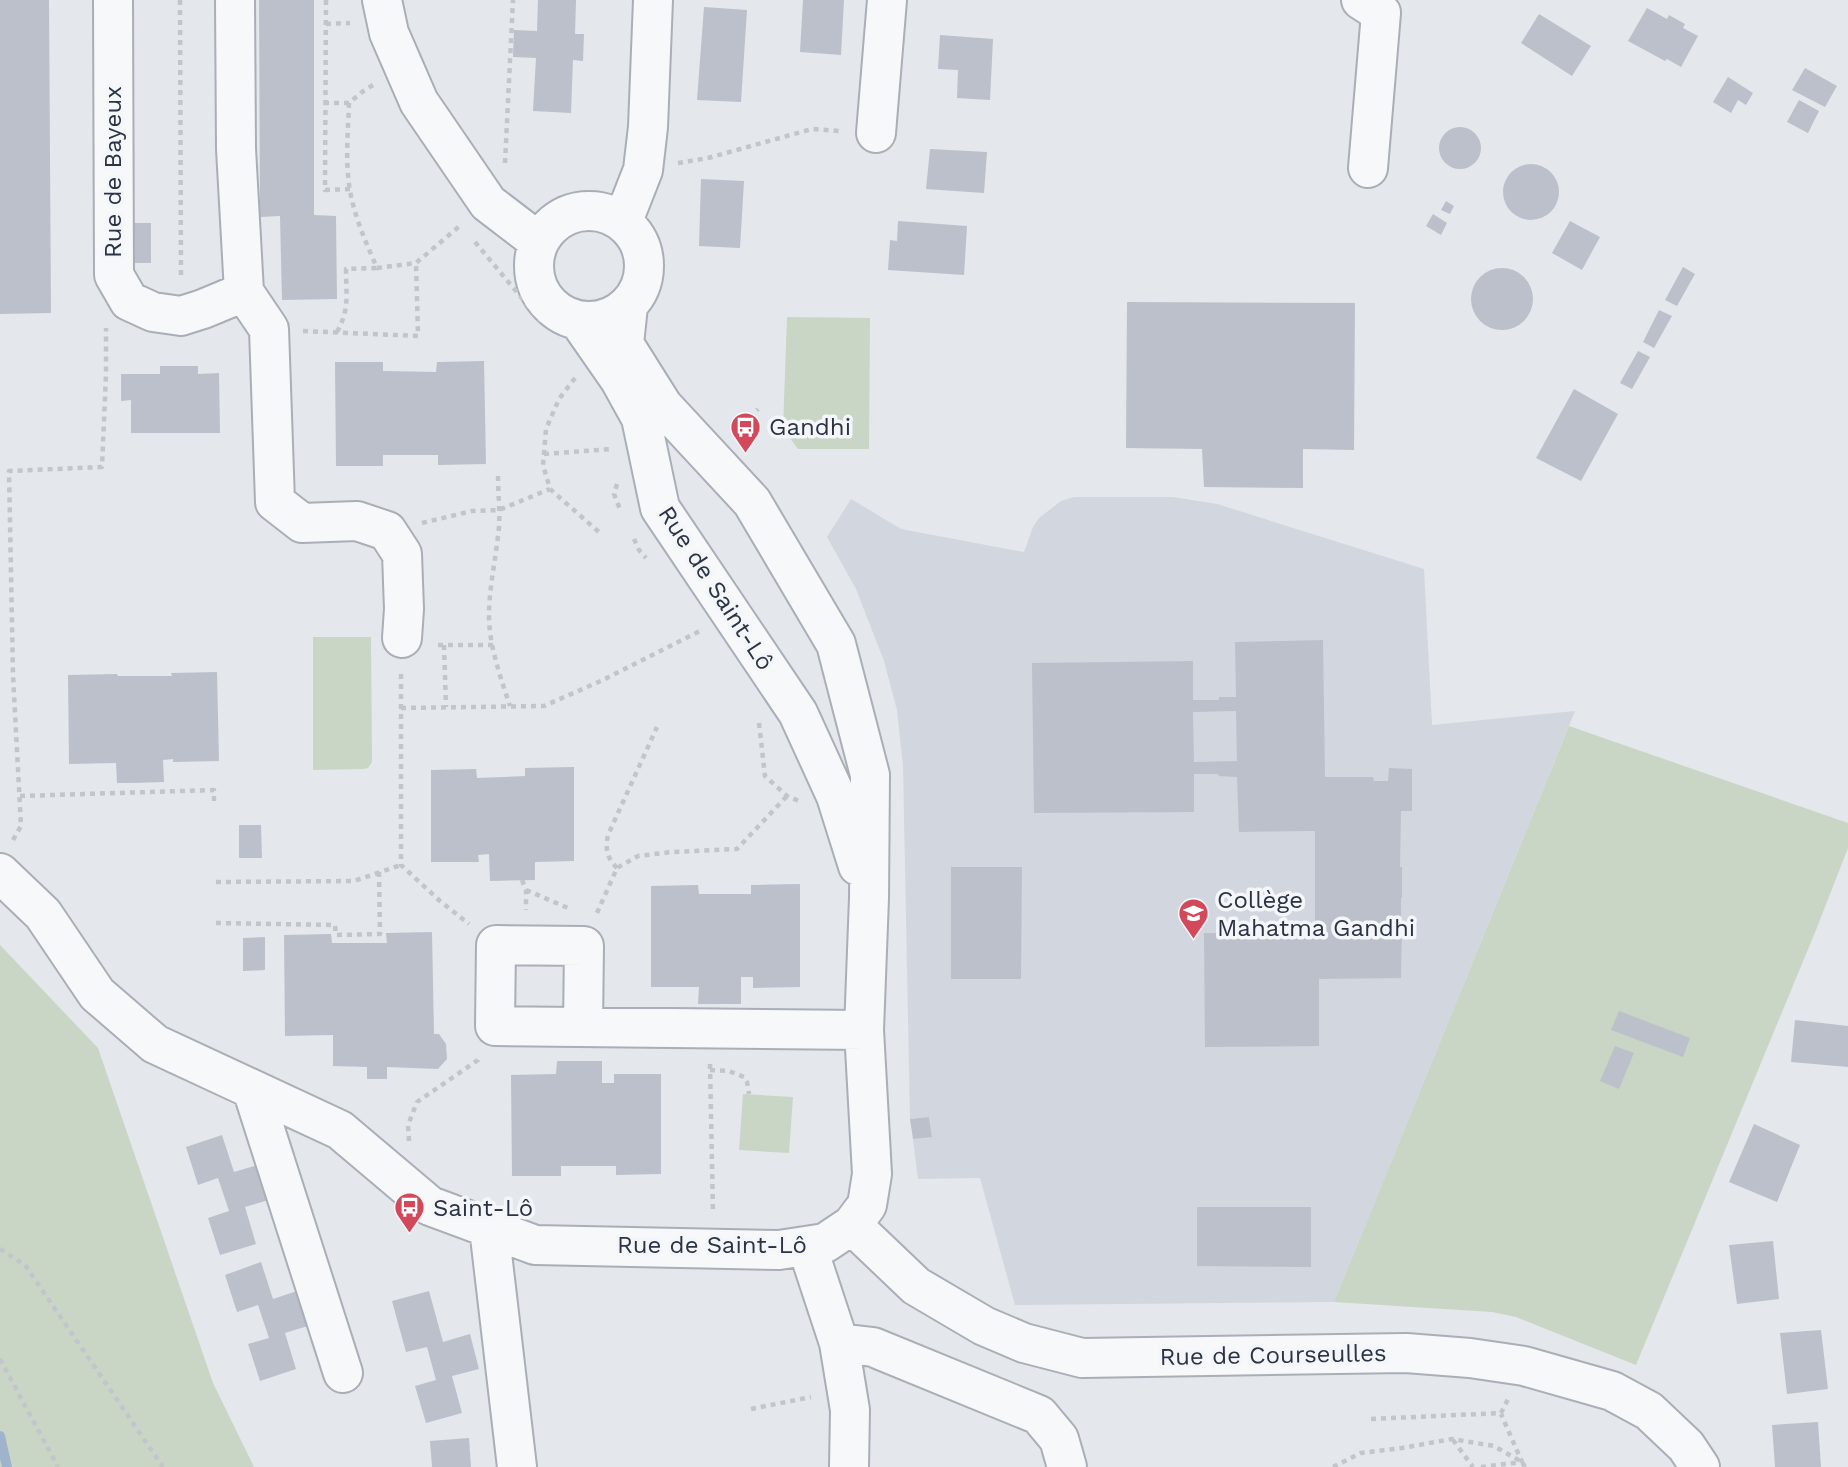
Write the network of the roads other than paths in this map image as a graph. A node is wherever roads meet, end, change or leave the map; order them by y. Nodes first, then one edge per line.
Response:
1 (113, 0) edge
2 (235, 0) edge
3 (382, 0) edge
4 (653, 0) edge
5 (887, 0) edge
6 (1361, 0) edge
7 (876, 133) road end
8 (1368, 168) dead end
9 (623, 221) junction
10 (539, 242) junction
11 (244, 292) junction
12 (628, 306) junction
13 (579, 321) junction
14 (420, 642) road end
15 (858, 727) junction
16 (810, 740) junction
17 (5, 860) edge
18 (869, 898) junction
19 (583, 1027) junction
20 (864, 1030) junction
21 (252, 1089) junction
22 (852, 1225) junction
23 (489, 1228) junction
24 (807, 1246) junction
25 (839, 1343) junction
26 (343, 1373) dead end
27 (517, 1467) edge
28 (849, 1467) edge
29 (1067, 1467) edge
30 (1700, 1467) edge

1 - 11 street, Rue de Bayeux
2 - 11 street
3 - 10 street
4 - 9 street
5 - 7 street
6 - 8 street
9 - 10 street
9 - 12 street
10 - 13 street
11 - 14 street
12 - 13 street
12 - 15 street, Rue de Saint-Lô
13 - 16 street, Rue de Saint-Lô
15 - 16 street
15 - 18 street, Rue de Saint-Lô
16 - 18 street, Rue de Saint-Lô
17 - 21 street, Rue de Saint-Lô
18 - 20 street, Rue de Saint-Lô
19 - 19 street
19 - 20 street
20 - 22 street, Rue de Saint-Lô
21 - 23 street, Rue de Saint-Lô
21 - 26 street
22 - 24 street, Rue de Saint-Lô
22 - 30 street, Rue de Courseulles
23 - 24 street, Rue de Saint-Lô
23 - 27 street
24 - 25 street
25 - 28 street
25 - 29 street

